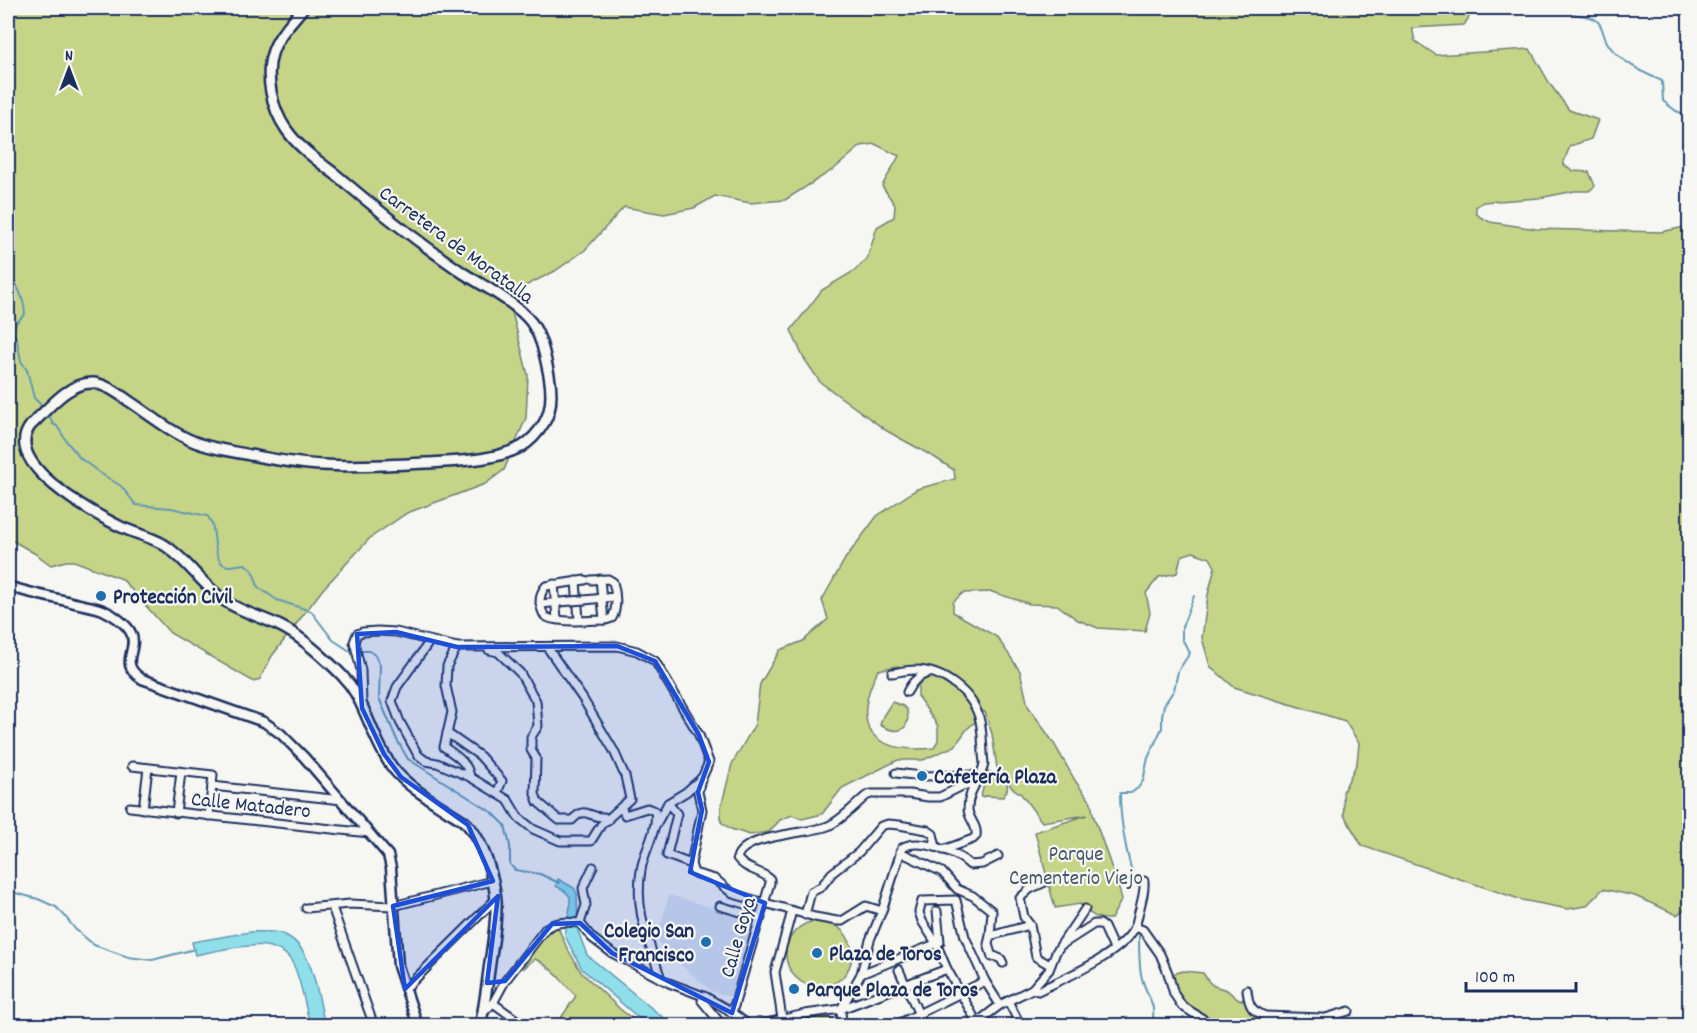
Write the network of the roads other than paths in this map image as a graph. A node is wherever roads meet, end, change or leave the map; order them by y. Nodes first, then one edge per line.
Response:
1 (303, 8) edge
2 (600, 579) junction
3 (576, 581) junction
4 (554, 584) junction
5 (8, 586) edge
6 (615, 597) junction
7 (602, 598) junction
8 (555, 602) junction
9 (541, 604) junction
10 (557, 620) junction
11 (579, 620) junction
12 (604, 620) junction
13 (430, 641) junction
14 (457, 647) junction
15 (478, 647) junction
16 (547, 647) junction
17 (892, 673) dead end
18 (930, 673) junction
19 (907, 692) dead end
20 (362, 708) junction
21 (447, 733) junction
22 (132, 766) dead end
23 (148, 768) junction
24 (181, 772) junction
25 (896, 773) dead end
26 (981, 775) junction
27 (470, 777) junction
28 (702, 778) junction
29 (975, 783) junction
30 (212, 786) junction
31 (497, 793) junction
32 (342, 800) junction
33 (668, 803) junction
34 (130, 807) dead end
35 (621, 807) junction
36 (143, 809) junction
37 (176, 813) junction
38 (209, 816) junction
39 (608, 820) junction
40 (654, 828) junction
41 (369, 833) junction
42 (939, 849) junction
43 (900, 852) junction
44 (998, 856) dead end
45 (691, 864) junction
46 (593, 867) dead end
47 (492, 881) junction
48 (1047, 881) dead end
49 (1143, 881) dead end
50 (496, 899) junction
51 (765, 903) junction
52 (393, 906) junction
53 (720, 906) dead end
54 (332, 907) junction
55 (306, 908) dead end
56 (1085, 909) dead end
57 (937, 910) dead end
58 (792, 911) junction
59 (882, 911) junction
60 (805, 915) junction
61 (761, 918) junction
62 (578, 923) junction
63 (1030, 925) junction
64 (1135, 927) junction
65 (990, 936) junction
66 (936, 944) junction
67 (1061, 945) junction
68 (1114, 949) junction
69 (1003, 963) dead end
70 (1050, 965) junction
71 (947, 969) junction
72 (899, 970) dead end
73 (861, 974) junction
74 (660, 979) junction
75 (505, 981) junction
76 (985, 981) junction
77 (489, 983) junction
78 (905, 984) junction
79 (405, 989) junction
80 (1032, 989) junction
81 (1247, 990) dead end
82 (498, 993) junction
83 (960, 993) junction
84 (485, 996) junction
85 (706, 997) junction
86 (1008, 1001) junction
87 (493, 1003) junction
88 (1000, 1005) junction
89 (841, 1009) junction
90 (824, 1011) junction
91 (1349, 1011) dead end
92 (732, 1013) junction
93 (918, 1013) junction
94 (482, 1014) junction
95 (1265, 1016) junction
96 (1322, 1018) junction
97 (782, 1019) junction
98 (841, 1023) edge
99 (976, 1025) edge
100 (374, 1026) edge
101 (418, 1026) edge
102 (480, 1026) edge
103 (525, 1026) edge
104 (723, 1026) edge
105 (751, 1026) edge
106 (894, 1026) edge
107 (924, 1026) edge
108 (1021, 1026) edge
109 (1214, 1026) edge
110 (1273, 1026) edge
111 (1298, 1026) edge

1 - 20 main road, Carretera de Moratalla
2 - 3 street
2 - 6 street
2 - 7 street
3 - 4 street
3 - 11 street
4 - 8 street
4 - 9 street
5 - 32 street
6 - 7 street
6 - 12 street
7 - 8 street, bridge
7 - 12 street
8 - 9 street
8 - 10 street
9 - 10 street
10 - 11 street
11 - 12 street
13 - 14 street
13 - 20 street
13 - 27 street
14 - 15 street
14 - 21 street
15 - 16 street
15 - 39 street
16 - 28 street
16 - 35 street
17 - 18 street
18 - 19 street
18 - 26 street
20 - 47 main road, Carretera de Moratalla
21 - 27 street
21 - 31 street
22 - 23 street
23 - 24 street
23 - 36 street
24 - 30 street
24 - 37 street
25 - 26 street
26 - 29 street
27 - 31 street
28 - 33 street
28 - 45 street
29 - 42 street
29 - 51 street, Calle Goya
30 - 32 street
30 - 38 street
31 - 39 street
32 - 41 street
33 - 40 street
33 - 45 street
34 - 36 street, Calle Matadero
35 - 39 street
35 - 40 street
36 - 37 street, Calle Matadero
37 - 38 street, Calle Matadero
38 - 41 street, Calle Matadero
40 - 74 street
41 - 52 street
42 - 43 street
42 - 44 street
42 - 60 street
43 - 59 street
43 - 65 street
45 - 51 street
46 - 62 street
47 - 50 main road, Carretera de Moratalla
47 - 52 street
48 - 63 street
49 - 64 street
50 - 77 main road, Carretera de Moratalla
50 - 79 street
51 - 58 street
51 - 61 street, Calle Goya
52 - 54 street
52 - 79 street
53 - 61 street
54 - 55 street
54 - 100 street
56 - 67 street
57 - 66 street
58 - 60 street
58 - 97 street
59 - 60 street
59 - 73 street
61 - 92 street, Calle Goya
62 - 74 street
62 - 75 street
63 - 65 street
63 - 70 street
64 - 68 street
64 - 109 street
65 - 69 street
66 - 71 street
66 - 73 street
66 - 76 street
67 - 68 street
67 - 70 street
68 - 80 street
70 - 80 street
71 - 78 street
71 - 83 street
72 - 78 street
73 - 89 street
74 - 85 street
75 - 77 street
75 - 82 street
76 - 83 street
76 - 88 street
77 - 82 street
77 - 84 main road, Carretera de Moratalla
78 - 89 street
78 - 93 street
79 - 101 street
80 - 86 street
81 - 95 street
82 - 87 street
83 - 93 street
83 - 99 street
84 - 87 street
84 - 94 main road, Carretera de Moratalla
85 - 92 street
85 - 104 street
86 - 88 street
86 - 108 street
87 - 94 street
87 - 103 street
88 - 99 street
89 - 90 street
89 - 98 street
90 - 97 street
90 - 98 street
91 - 96 street
92 - 105 street
93 - 106 street
93 - 107 street
94 - 102 main road, Carretera de Moratalla
95 - 96 street
95 - 110 street
96 - 111 street
97 - 105 street

